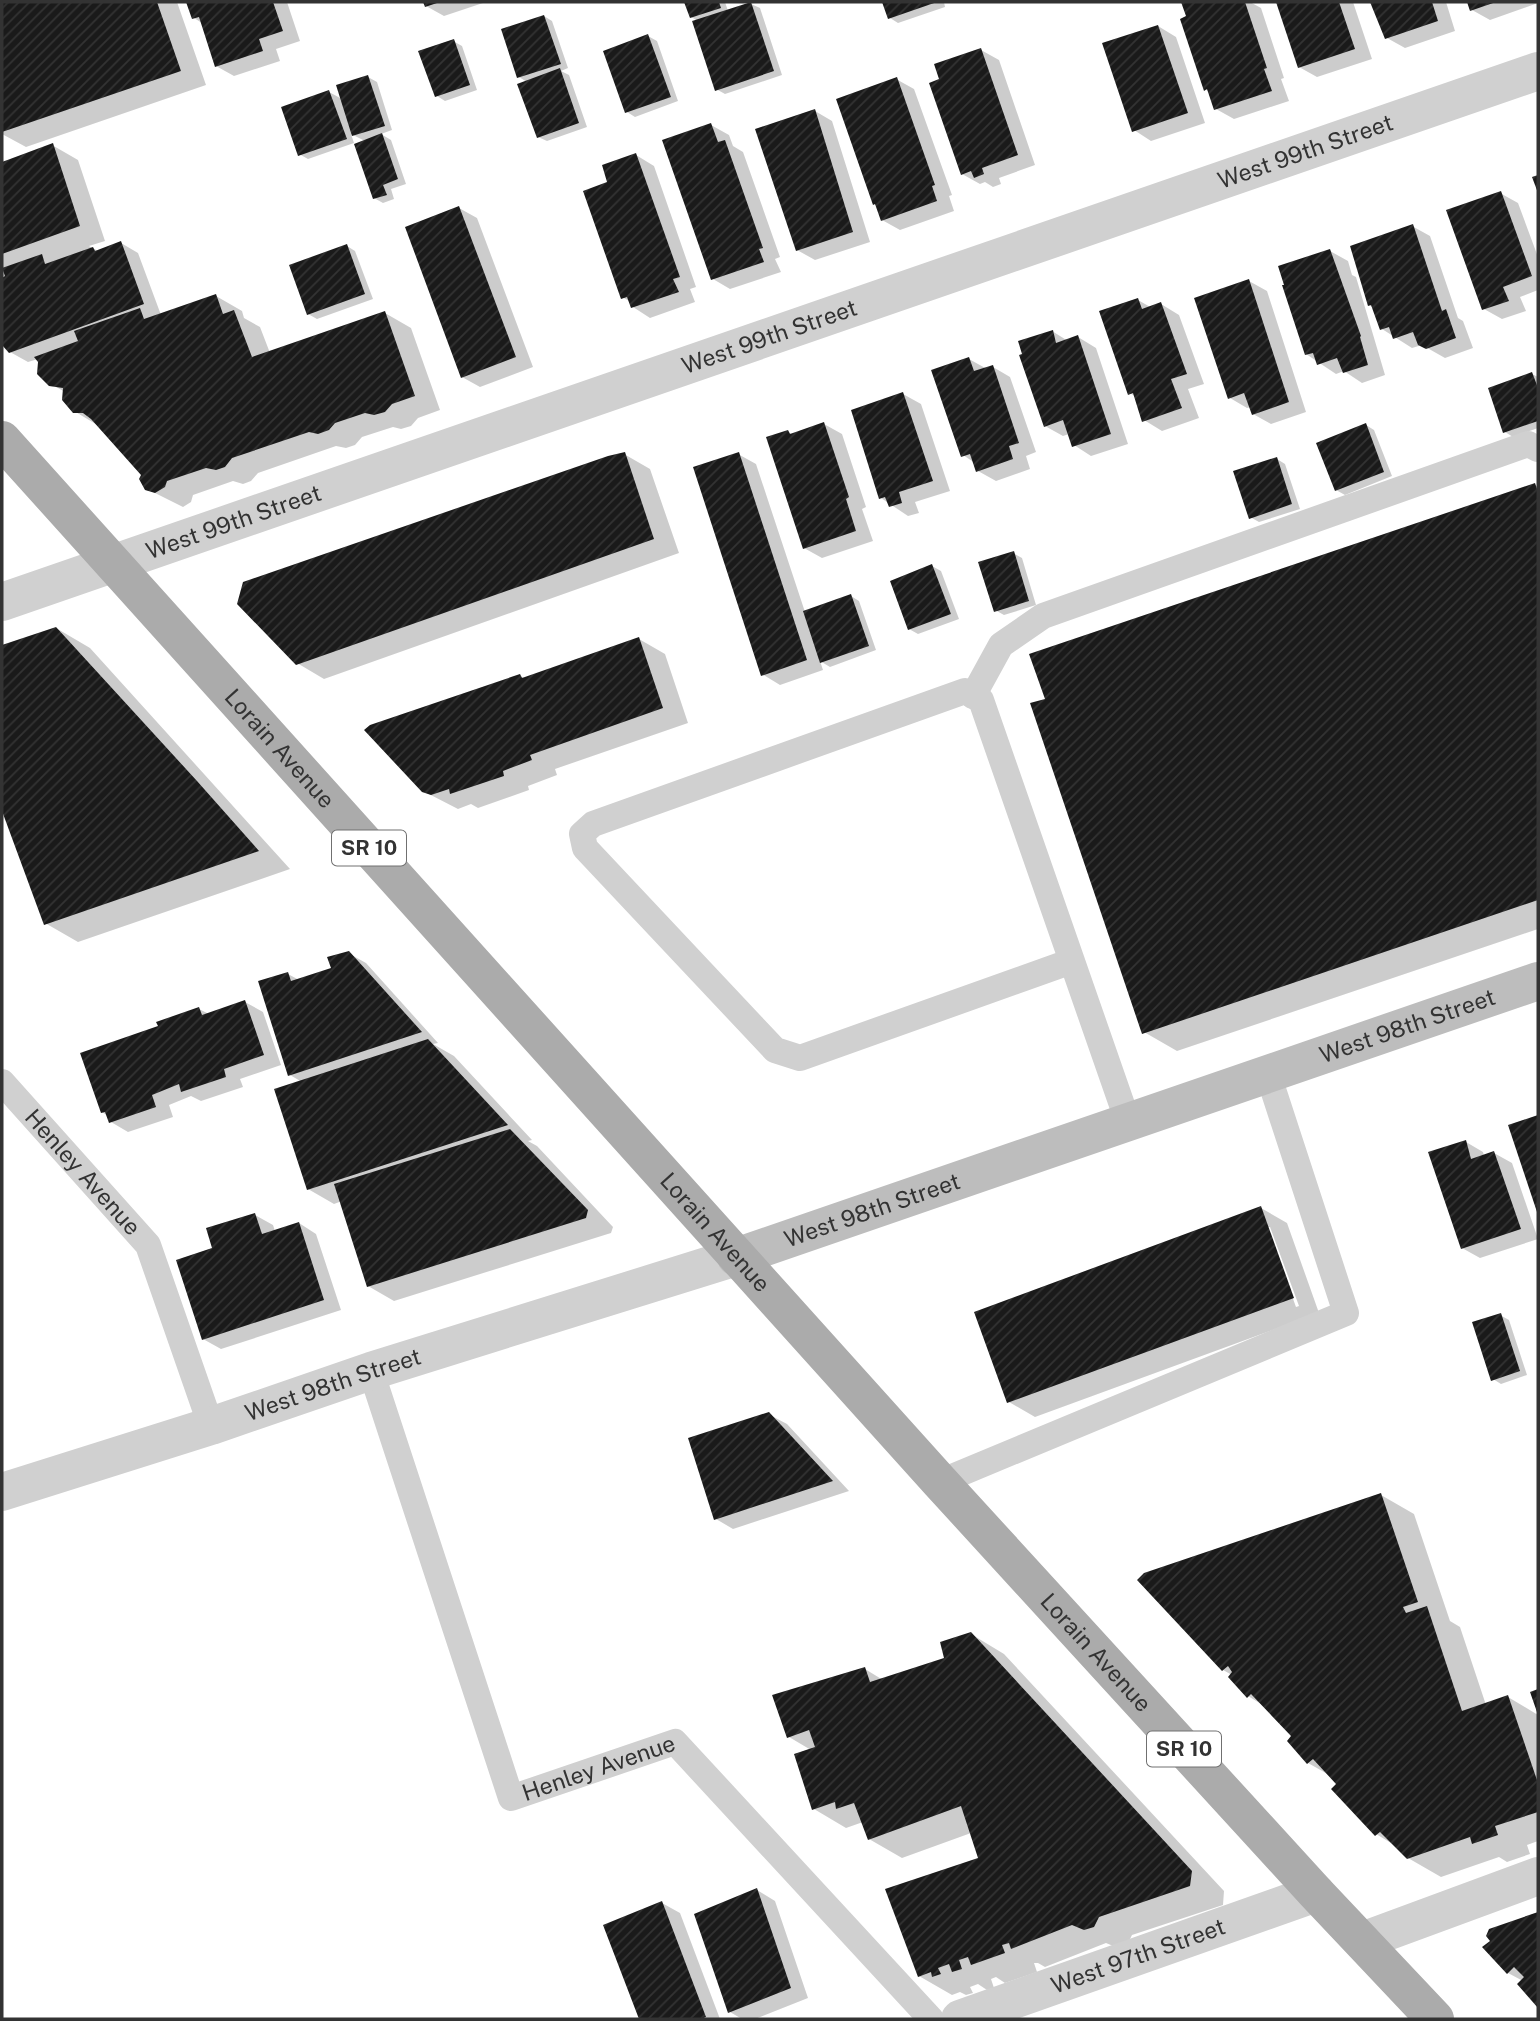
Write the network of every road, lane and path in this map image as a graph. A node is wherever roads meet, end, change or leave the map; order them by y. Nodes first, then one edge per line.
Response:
1 (1538, 71) edge
2 (2, 440) edge
3 (1538, 449) edge
4 (115, 564) junction
5 (2, 602) edge
6 (973, 696) junction
7 (1072, 961) junction
8 (1538, 981) edge
9 (1268, 1074) junction
10 (2, 1082) edge
11 (1128, 1122) junction
12 (736, 1257) junction
13 (371, 1371) junction
14 (211, 1426) junction
15 (940, 1482) junction
16 (2, 1492) edge
17 (1538, 1876) edge
18 (1316, 1893) junction
19 (1362, 1941) junction
20 (931, 2019) edge
21 (960, 2019) edge
22 (1435, 2019) edge

1 - 4 street, West 99th Street
2 - 4 main road, Lorain Avenue / SR 10
3 - 6 lane
4 - 5 street, West 99th Street
4 - 12 main road, Lorain Avenue / SR 10
6 - 7 lane
6 - 7 lane
7 - 11 lane
8 - 9 street, West 98th Street
9 - 11 street, West 98th Street
9 - 15 lane
10 - 14 lane, Henley Avenue
11 - 12 street, West 98th Street
12 - 13 street, West 98th Street
12 - 15 main road, Lorain Avenue / SR 10
13 - 14 street, West 98th Street
13 - 20 lane, Henley Avenue
14 - 16 street, West 98th Street
15 - 18 main road, Lorain Avenue / SR 10
17 - 19 street
18 - 19 main road, Lorain Avenue / SR 10
18 - 21 street, West 97th Street
19 - 22 main road, Lorain Avenue / SR 10

